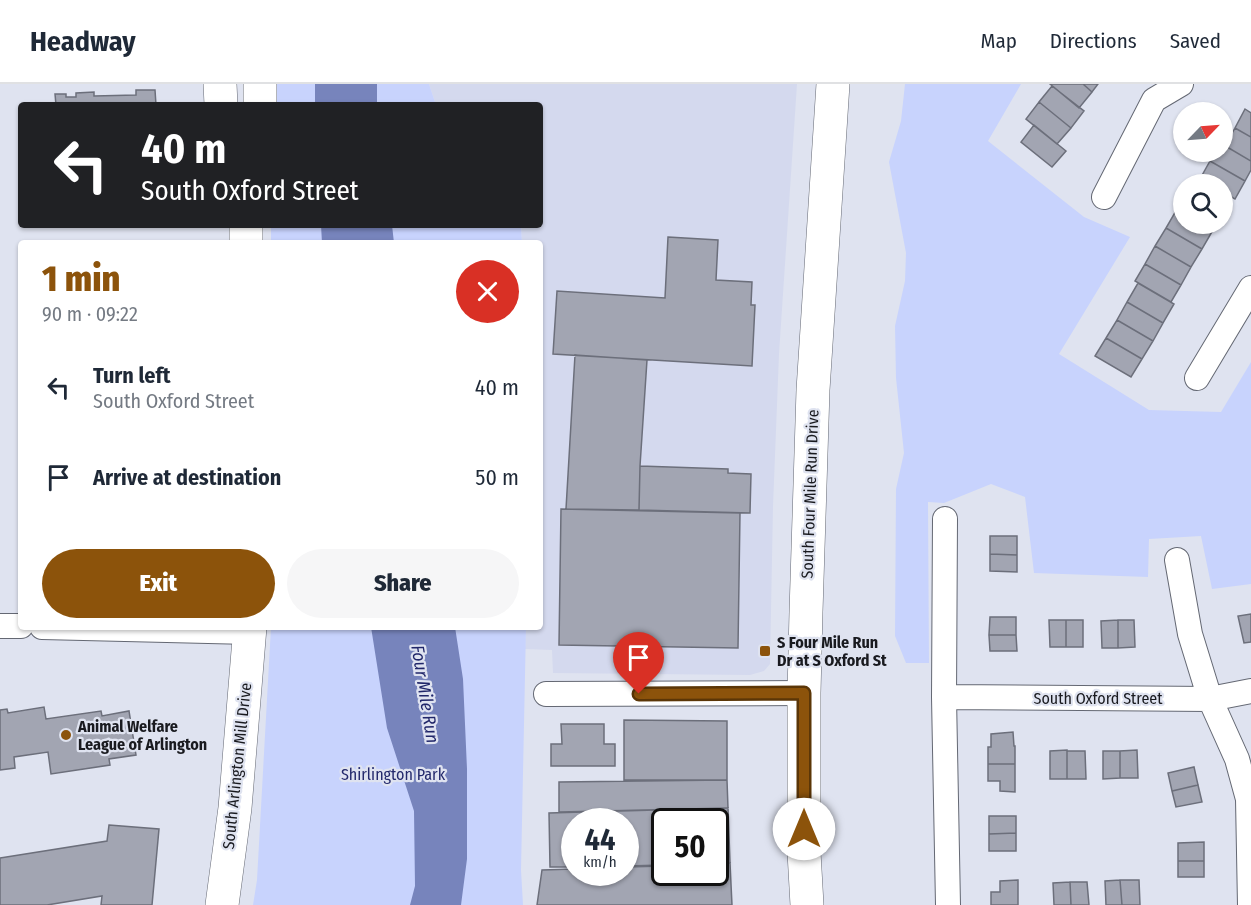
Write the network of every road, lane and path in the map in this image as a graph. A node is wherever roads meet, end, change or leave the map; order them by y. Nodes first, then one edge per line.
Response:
1 (220, 84) edge
2 (260, 84) edge
3 (833, 84) edge
4 (1181, 84) edge
5 (221, 102) edge
6 (260, 102) edge
7 (1104, 197) dead end
8 (1251, 288) edge
9 (1197, 378) dead end
10 (945, 519) dead end
11 (1177, 560) dead end
12 (0, 626) edge
13 (18, 626) edge
14 (250, 630) edge
15 (1251, 691) edge
16 (804, 693) junction
17 (546, 694) dead end
18 (944, 697) junction
19 (1210, 699) junction
20 (222, 905) edge
21 (807, 905) edge
22 (948, 905) edge
23 (1250, 905) edge

1 - 5 main road
2 - 6 main road
3 - 16 main road, South Four Mile Run Drive
4 - 7 street
8 - 9 street
10 - 18 street
11 - 19 street
12 - 13 street
14 - 20 main road, South Arlington Mill Drive
15 - 19 street, South Oxford Street
16 - 17 street
16 - 21 main road, South Four Mile Run Drive
18 - 19 street, South Oxford Street
18 - 22 street
19 - 23 street

